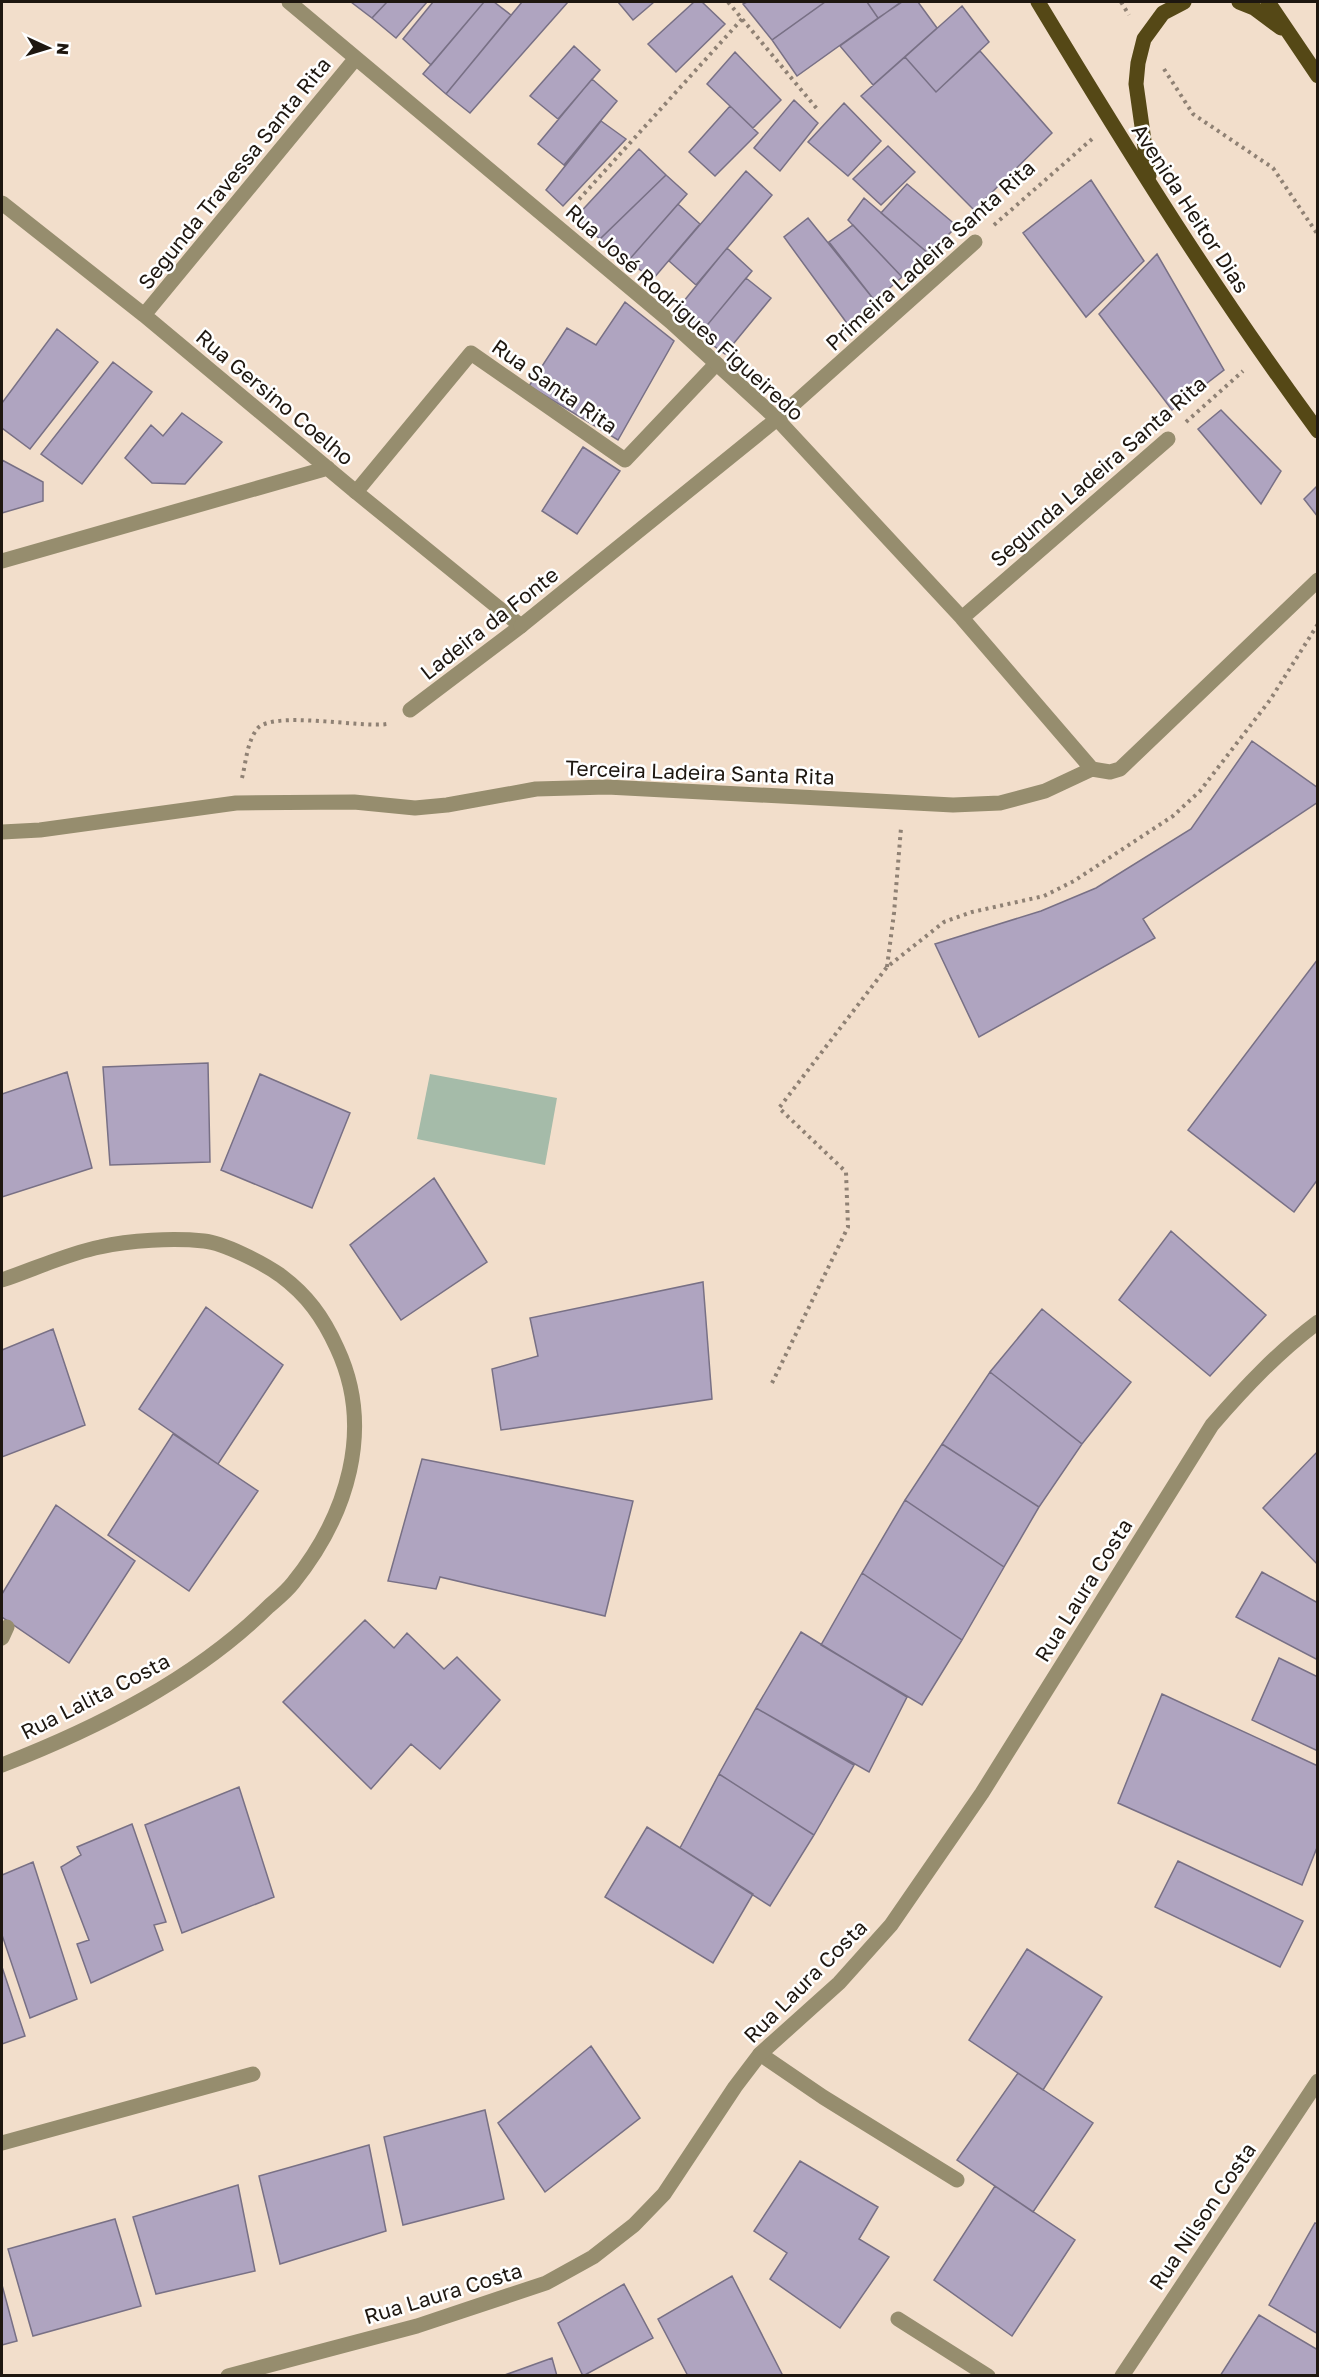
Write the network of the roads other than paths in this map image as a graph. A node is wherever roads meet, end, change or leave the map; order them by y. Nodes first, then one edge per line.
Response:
1 (289, 2) edge
2 (1038, 2) edge
3 (1184, 2) edge
4 (1239, 2) edge
5 (1268, 2) edge
6 (1291, 35) junction
7 (356, 58) junction
8 (1317, 76) edge
9 (1150, 183) junction
10 (2, 203) edge
11 (975, 242) road end
12 (144, 315) junction
13 (716, 364) junction
14 (777, 419) junction
15 (1317, 431) edge
16 (1168, 439) road end
17 (328, 468) junction
18 (356, 492) junction
19 (2, 561) edge
20 (1317, 580) edge
21 (962, 618) junction
22 (521, 626) junction
23 (410, 710) road end
24 (1092, 769) junction
25 (2, 832) edge
26 (2, 1280) edge
27 (1317, 1322) edge
28 (2, 1765) edge
29 (760, 2054) junction
30 (253, 2074) dead end
31 (1317, 2080) edge
32 (2, 2143) edge
33 (957, 2180) dead end
34 (898, 2319) dead end
35 (228, 2376) edge
36 (988, 2376) edge
37 (1122, 2376) edge

1 - 7 street, Rua José Rodrigues Figueiredo
2 - 9 main road, Avenida Heitor Dias
3 - 9 main road
4 - 6 main road
5 - 6 main road
6 - 8 main road
7 - 12 street, Segunda Travessa Santa Rita
7 - 13 street, Rua José Rodrigues Figueiredo
9 - 15 main road, Avenida Heitor Dias
10 - 12 street, Rua Gersino Coelho
11 - 14 street, Primeira Ladeira Santa Rita
12 - 17 street, Rua Gersino Coelho
13 - 14 street, Rua José Rodrigues Figueiredo
13 - 18 street, Rua Santa Rita
14 - 21 street, Rua José Rodrigues Figueiredo
14 - 22 street, Ladeira da Fonte
16 - 21 street, Segunda Ladeira Santa Rita
17 - 18 street, Rua Gersino Coelho
17 - 19 street
18 - 22 street, Rua Gersino Coelho
20 - 24 street, Terceira Ladeira Santa Rita
21 - 24 street, Rua José Rodrigues Figueiredo
22 - 23 street, Ladeira da Fonte
24 - 25 street, Terceira Ladeira Santa Rita
26 - 28 street, Rua Lalita Costa
27 - 29 street, Rua Laura Costa
29 - 33 street
29 - 35 street, Rua Laura Costa
30 - 32 street
31 - 37 street, Rua Nilson Costa
34 - 36 street

